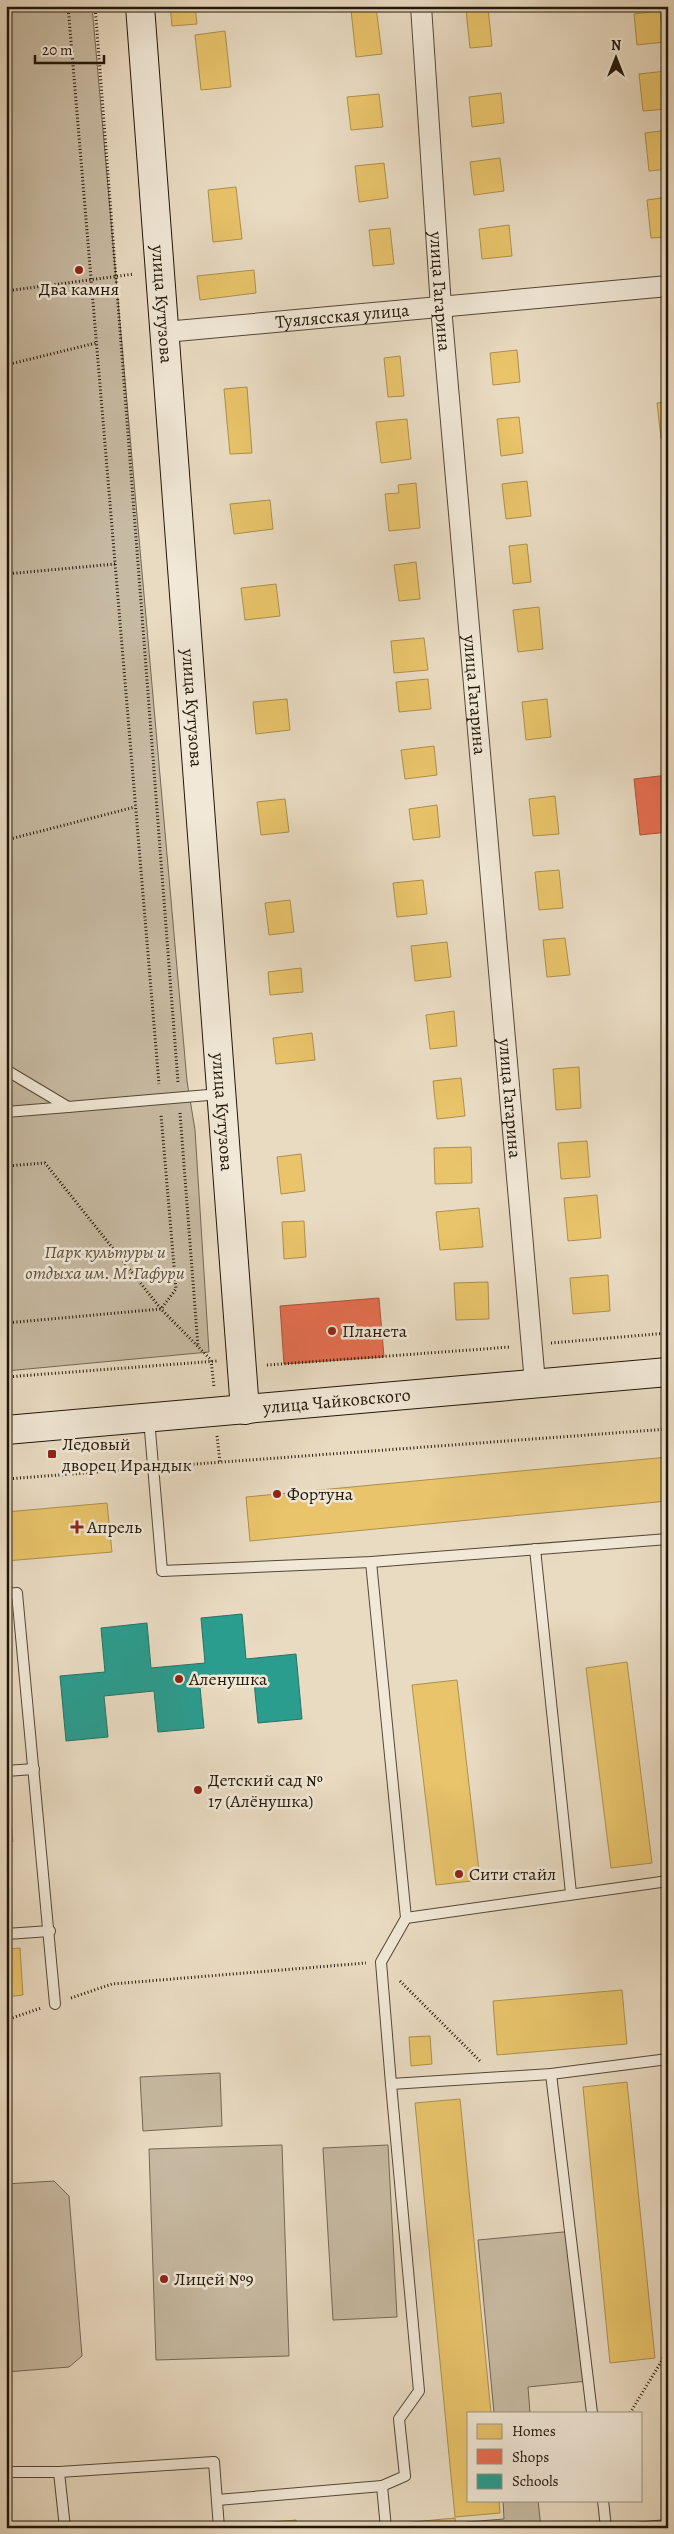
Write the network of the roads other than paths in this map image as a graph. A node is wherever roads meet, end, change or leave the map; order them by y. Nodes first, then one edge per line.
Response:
1 (140, 6) edge
2 (420, 6) edge
3 (668, 286) edge
4 (441, 307) junction
5 (165, 332) junction
6 (6, 1070) edge
7 (220, 1094) junction
8 (68, 1107) junction
9 (6, 1112) edge
10 (668, 1372) edge
11 (535, 1383) junction
12 (245, 1410) junction
13 (149, 1418) junction
14 (6, 1430) edge
15 (668, 1539) edge
16 (535, 1549) junction
17 (371, 1562) junction
18 (6, 1594) edge
19 (34, 1769) junction
20 (6, 1771) edge
21 (668, 1881) edge
22 (571, 1893) junction
23 (406, 1918) junction
24 (50, 1931) junction
25 (6, 1934) edge
26 (55, 2004) road end
27 (668, 2059) edge
28 (551, 2074) junction
29 (391, 2084) junction
30 (592, 2412) edge
31 (6, 2472) edge
32 (59, 2472) junction
33 (382, 2486) junction
34 (217, 2500) junction
35 (603, 2502) edge
36 (668, 2525) edge
37 (65, 2528) edge
38 (218, 2528) edge
39 (386, 2528) edge
40 (606, 2528) edge
41 (634, 2528) edge

1 - 5 main road, улица Кутузова
2 - 4 street, улица Гагарина
3 - 4 street, Туялясская улица
4 - 5 street, Туялясская улица
4 - 11 street, улица Гагарина
5 - 7 main road, улица Кутузова
6 - 8 lane
7 - 8 lane
7 - 12 main road, улица Кутузова
8 - 9 lane
10 - 11 main road, улица Чайковского
11 - 12 main road, улица Чайковского
12 - 13 main road, улица Чайковского
13 - 14 main road, улица Чайковского
13 - 17 lane
15 - 16 lane
16 - 17 lane
16 - 22 lane
17 - 23 lane
18 - 19 lane
19 - 20 lane
19 - 24 lane
21 - 22 lane
22 - 23 lane
23 - 29 lane
24 - 25 lane
24 - 26 lane
27 - 28 lane
28 - 29 lane
28 - 30 lane
29 - 33 lane
31 - 32 lane
32 - 34 lane
32 - 37 lane
33 - 34 lane
33 - 39 lane
34 - 38 lane
35 - 40 lane
36 - 41 lane

